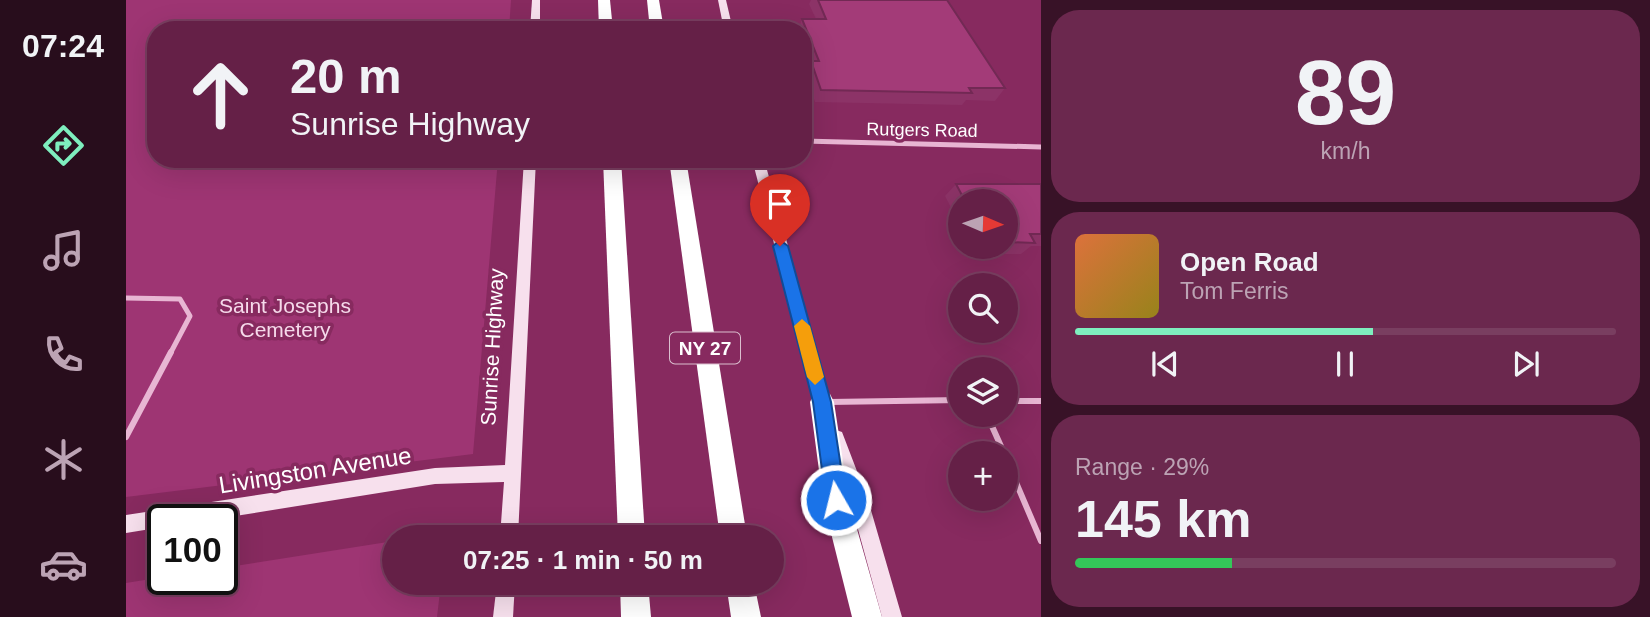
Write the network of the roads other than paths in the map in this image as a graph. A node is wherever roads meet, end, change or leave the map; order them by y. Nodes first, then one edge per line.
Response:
1 (536, 0) edge
2 (604, 0) edge
3 (653, 0) edge
4 (722, 0) edge
5 (535, 21) edge
6 (605, 21) edge
7 (656, 21) edge
8 (727, 21) edge
9 (812, 141) edge
10 (1041, 147) edge
11 (530, 168) edge
12 (612, 168) edge
13 (678, 168) edge
14 (760, 168) edge
15 (126, 298) edge
16 (948, 400) edge
17 (1018, 401) edge
18 (1041, 401) edge
19 (822, 402) junction
20 (126, 438) edge
21 (513, 473) junction
22 (1018, 487) edge
23 (126, 524) edge
24 (510, 525) edge
25 (631, 525) edge
26 (732, 525) edge
27 (1041, 541) edge
28 (505, 595) edge
29 (635, 595) edge
30 (742, 595) edge
31 (503, 617) edge
32 (636, 617) edge
33 (746, 617) edge
34 (867, 617) edge
35 (892, 617) edge

1 - 5 main road
2 - 6 highway
3 - 7 highway
4 - 8 main road
9 - 10 street, Rutgers Road
11 - 21 main road, Sunrise Highway
12 - 25 highway
13 - 26 highway, NY 27
14 - 19 main road
15 - 20 lane
16 - 19 lane
17 - 18 lane
19 - 34 highway
19 - 35 main road
21 - 23 main road, Livingston Avenue
21 - 24 main road, Sunrise Highway
22 - 27 lane
28 - 31 main road
29 - 32 highway
30 - 33 highway

